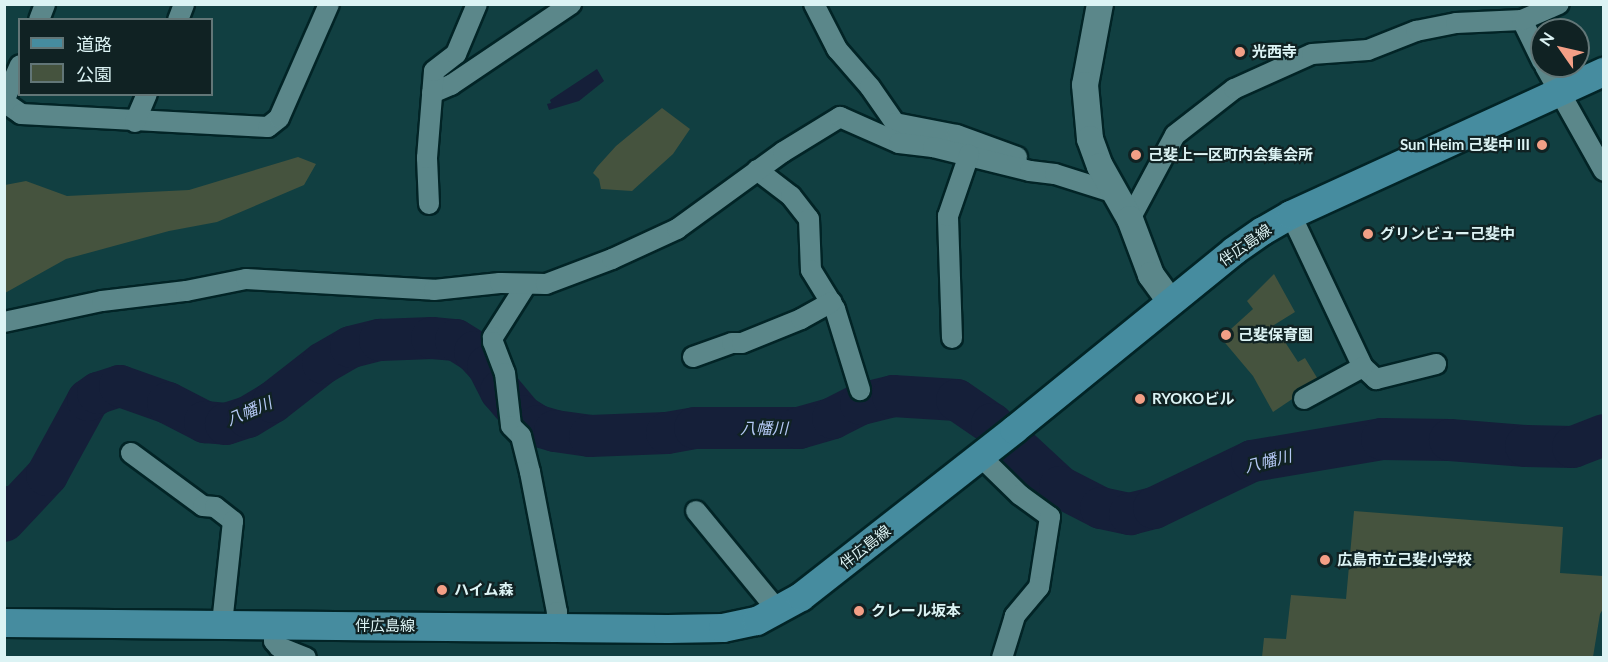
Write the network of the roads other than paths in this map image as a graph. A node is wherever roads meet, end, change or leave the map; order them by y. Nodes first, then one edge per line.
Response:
1 (329, 4) edge
2 (477, 4) edge
3 (572, 4) edge
4 (814, 4) edge
5 (1100, 4) edge
6 (1559, 4) edge
7 (1522, 20) junction
8 (1530, 36) edge
9 (18, 70) edge
10 (1604, 72) edge
11 (1552, 78) edge
12 (1560, 91) junction
13 (432, 93) junction
14 (146, 96) edge
15 (4, 102) edge
16 (135, 122) junction
17 (969, 155) junction
18 (757, 170) junction
19 (1604, 171) edge
20 (1055, 174) junction
21 (1115, 193) junction
22 (429, 204) dead end
23 (1291, 215) junction
24 (1130, 219) junction
25 (526, 285) junction
26 (832, 302) junction
27 (1171, 303) junction
28 (4, 322) edge
29 (951, 338) dead end
30 (693, 357) dead end
31 (1436, 364) dead end
32 (1363, 367) junction
33 (860, 390) dead end
34 (1304, 399) dead end
35 (996, 444) junction
36 (131, 453) dead end
37 (696, 511) dead end
38 (778, 612) junction
39 (4, 623) edge
40 (222, 624) junction
41 (274, 625) junction
42 (556, 628) junction
43 (306, 657) edge
44 (1002, 657) edge

1 - 16 street
2 - 13 street
3 - 13 street
4 - 20 street
5 - 21 street
6 - 7 street
7 - 8 street
7 - 24 street
9 - 15 street
10 - 12 main road, 伴広島線
11 - 12 street
12 - 19 street
12 - 23 main road, 伴広島線
13 - 22 street
14 - 16 street
15 - 16 street
17 - 18 street
17 - 20 street
17 - 29 street
18 - 25 street
18 - 26 street
20 - 21 street
21 - 24 street
23 - 27 main road, 伴広島線
23 - 32 street
24 - 27 street
25 - 28 street
25 - 42 street
26 - 30 street
26 - 33 street
27 - 35 main road, 伴広島線
31 - 32 street
32 - 34 street
35 - 38 main road, 伴広島線
35 - 44 street
36 - 40 street
37 - 38 street
38 - 42 main road, 伴広島線
39 - 40 main road, 伴広島線
40 - 41 main road, 伴広島線
41 - 42 main road, 伴広島線
41 - 43 street

